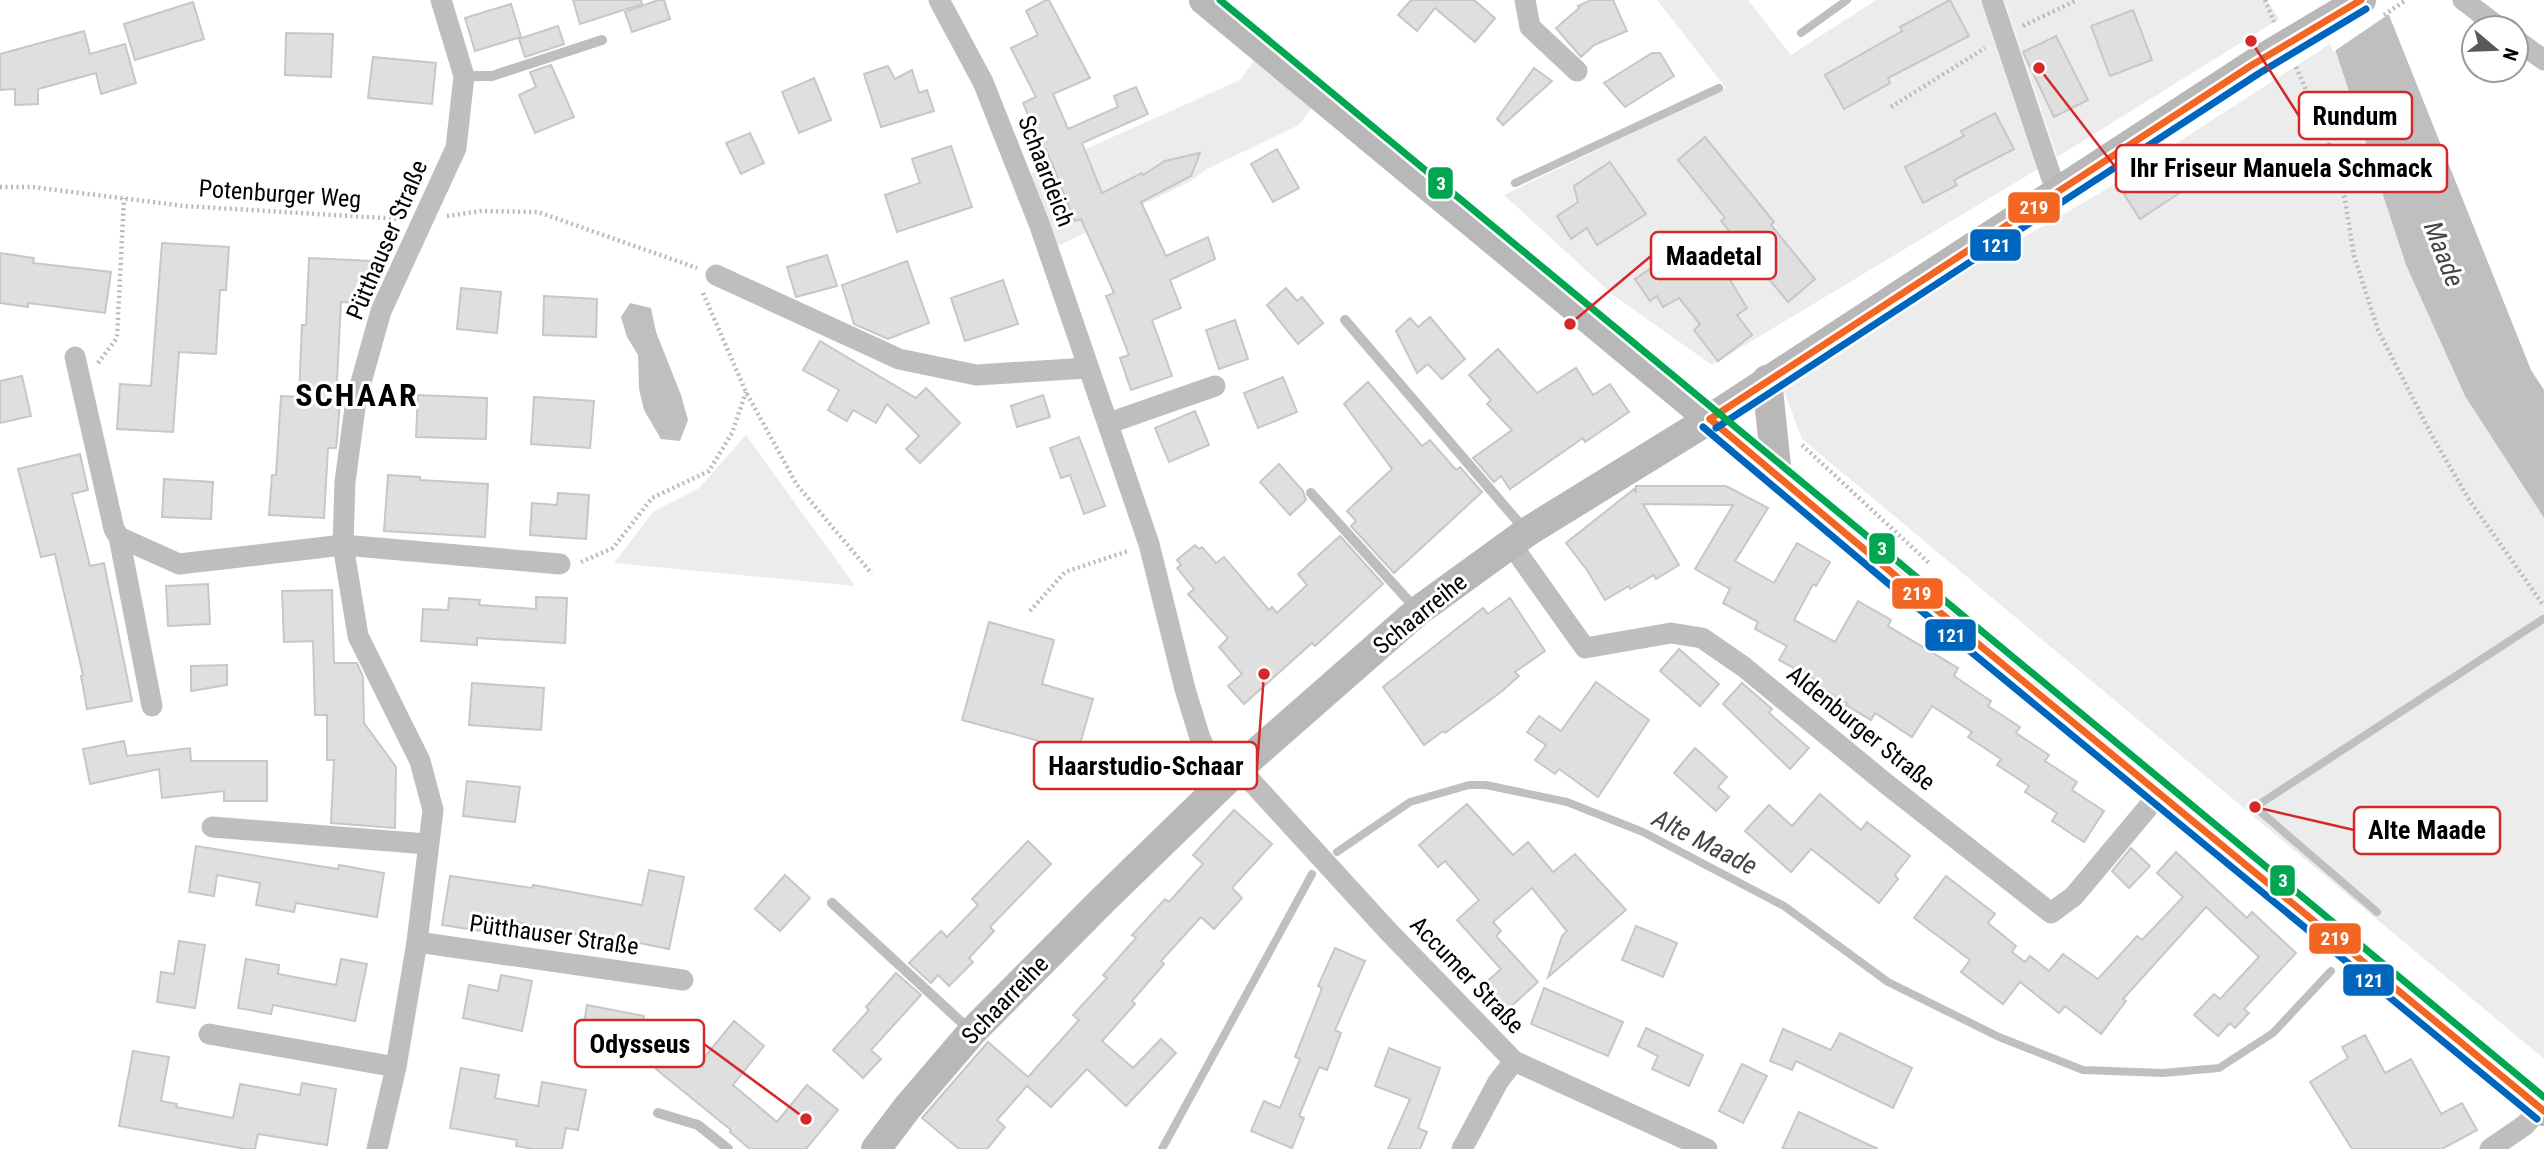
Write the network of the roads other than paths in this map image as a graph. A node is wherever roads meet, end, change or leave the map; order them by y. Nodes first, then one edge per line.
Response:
1 (441, 0) edge
2 (939, 0) edge
3 (1204, 0) edge
4 (1525, 0) edge
5 (1992, 0) edge
6 (2463, 0) edge
7 (2370, 9) edge
8 (2482, 14) edge
9 (602, 40) dead end
10 (1577, 71) dead end
11 (464, 76) junction
12 (2056, 191) junction
13 (716, 275) road end
14 (1345, 320) dead end
15 (75, 357) dead end
16 (1088, 368) junction
17 (1767, 380) junction
18 (1215, 386) dead end
19 (1710, 419) junction
20 (1109, 423) junction
21 (1777, 476) junction
22 (1311, 493) dead end
23 (119, 537) junction
24 (1519, 538) junction
25 (343, 545) junction
26 (559, 564) road end
27 (1418, 611) junction
28 (152, 706) dead end
29 (1230, 776) junction
30 (2160, 793) junction
31 (212, 827) dead end
32 (427, 844) junction
33 (832, 903) dead end
34 (417, 942) junction
35 (683, 981) dead end
36 (972, 1032) junction
37 (209, 1034) dead end
38 (1514, 1061) junction
39 (396, 1067) junction
40 (2542, 1110) edge
41 (658, 1113) dead end
42 (378, 1149) edge
43 (728, 1149) edge
44 (876, 1149) edge
45 (1462, 1149) edge
46 (1707, 1149) edge
47 (2490, 1149) edge

1 - 11 street, Pütthauser Straße
2 - 16 street, Schaardeich
3 - 19 main road
4 - 10 street
5 - 12 street
6 - 8 street
7 - 12 main road, Schaarreihe
9 - 11 lane
11 - 25 street, Pütthauser Straße
12 - 17 main road, Schaarreihe
13 - 16 street
14 - 24 lane
15 - 23 street
16 - 20 street, Schaardeich
17 - 19 main road, Schaarreihe
17 - 21 main road
18 - 20 street
19 - 21 main road
19 - 24 main road, Schaarreihe
20 - 29 street, Schaardeich
21 - 30 main road
22 - 27 lane
23 - 25 street
23 - 28 street
24 - 27 main road, Schaarreihe
24 - 30 street, Aldenburger Straße
25 - 26 street
25 - 32 street, Pütthauser Straße
27 - 29 main road, Schaarreihe
29 - 36 main road, Schaarreihe
29 - 38 street, Accumer Straße
30 - 40 main road
31 - 32 street
32 - 34 street, Pütthauser Straße
33 - 36 lane
34 - 35 street, Pütthauser Straße
34 - 39 street, Pütthauser Straße
36 - 44 main road, Schaarreihe
37 - 39 street
38 - 45 street
38 - 46 street, Accumer Straße
39 - 42 street, Pütthauser Straße
40 - 47 street
41 - 43 lane

